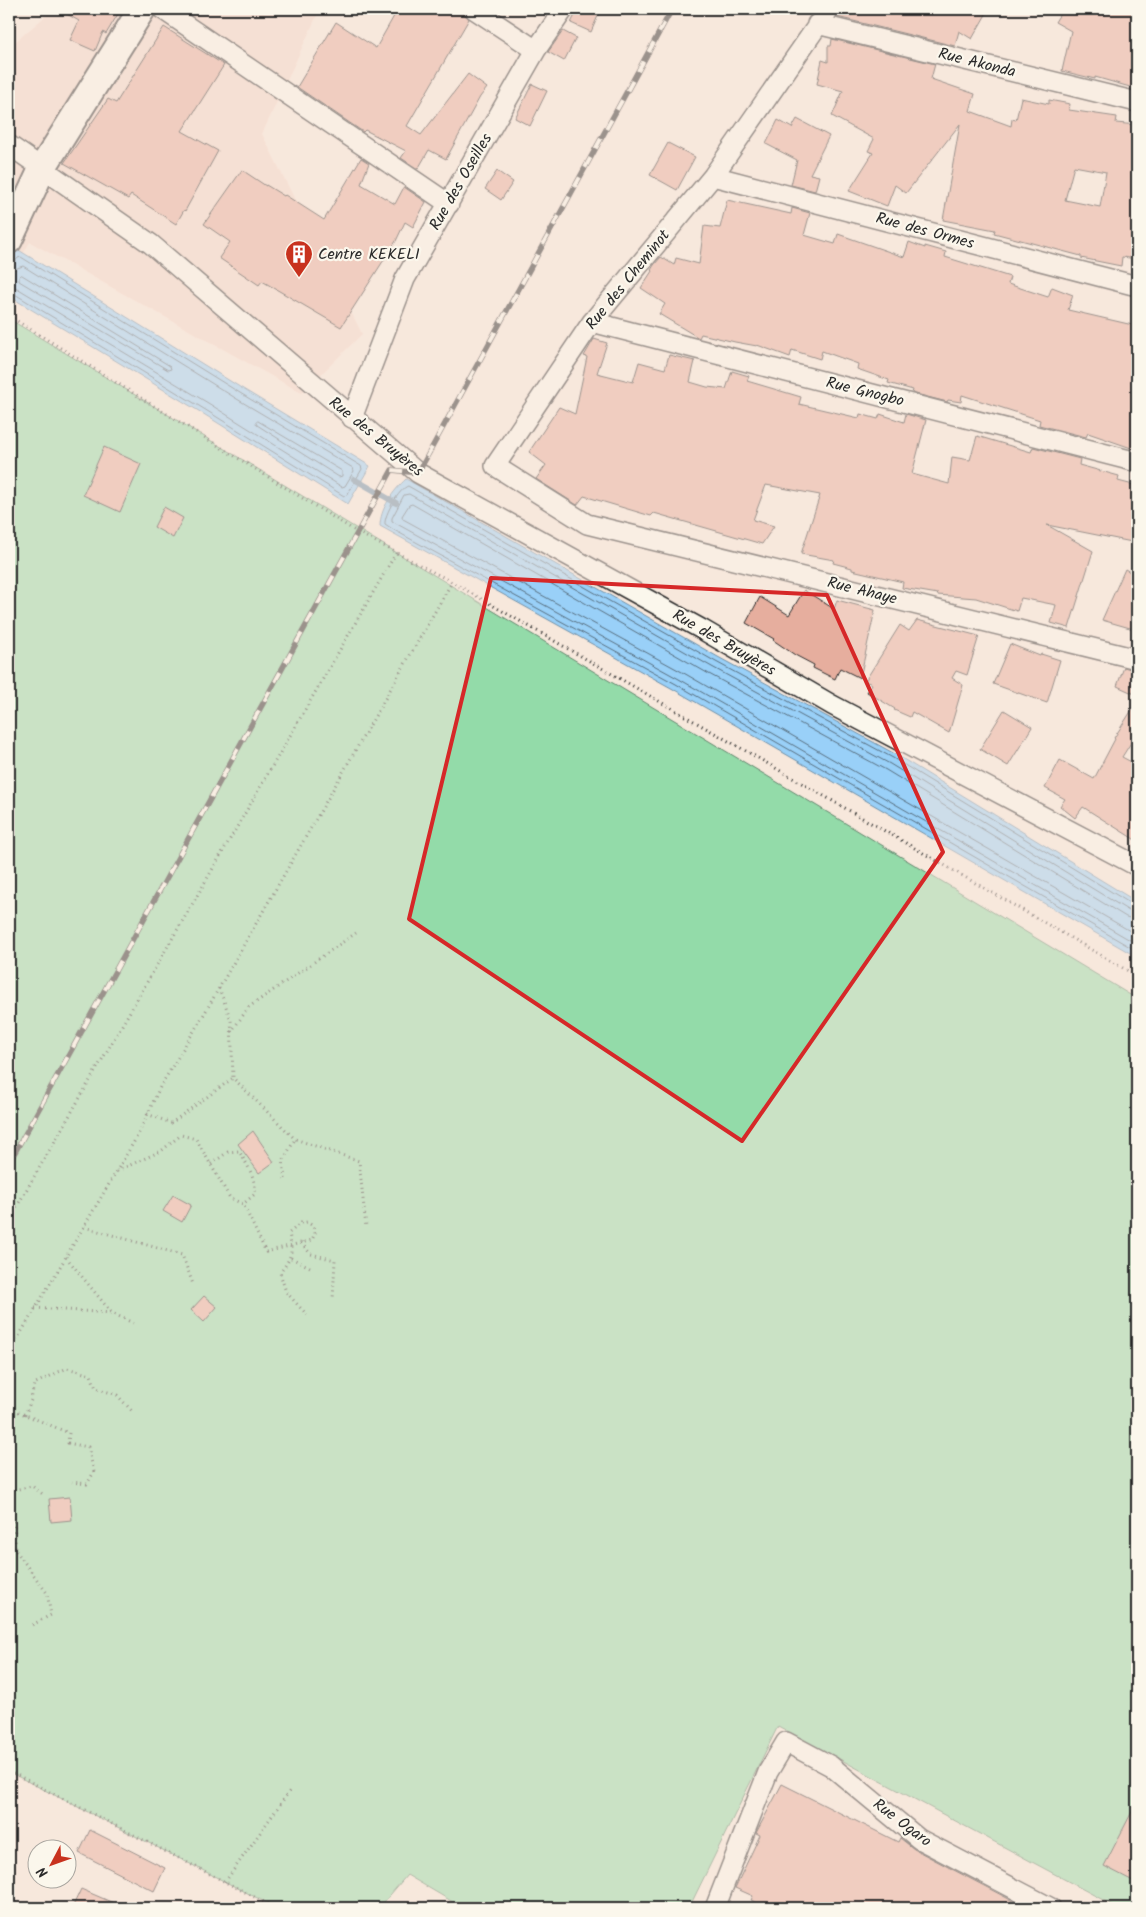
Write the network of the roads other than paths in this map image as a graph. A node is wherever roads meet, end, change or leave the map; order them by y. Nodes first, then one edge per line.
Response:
1 (142, 9) edge
2 (162, 9) edge
3 (474, 9) edge
4 (564, 9) edge
5 (829, 9) edge
6 (817, 24) junction
7 (536, 50) junction
8 (1137, 102) edge
9 (9, 145) edge
10 (43, 167) junction
11 (713, 176) junction
12 (448, 204) junction
13 (13, 232) edge
14 (1137, 286) edge
15 (592, 322) junction
16 (352, 418) junction
17 (1137, 462) edge
18 (587, 524) joint
19 (1137, 659) edge
20 (1137, 866) edge
21 (715, 1908) edge
22 (1051, 1908) edge

1 - 10 street
2 - 12 street
3 - 7 street
4 - 7 street, Rue des Oseilles
5 - 6 street, Rue des Cheminot
6 - 8 street, Rue Akonda
6 - 11 street, Rue des Cheminot
7 - 12 street, Rue des Oseilles
9 - 10 street, Rue des Bruyères
10 - 13 street
10 - 16 street, Rue des Bruyères
11 - 14 street, Rue des Ormes
11 - 15 street, Rue des Cheminot
12 - 16 street, Rue des Oseilles
15 - 17 street, Rue Gnogbo
15 - 18 street, Rue des Cheminot
16 - 20 street, Rue des Bruyères
18 - 19 street, Rue Ahaye
21 - 22 street, Rue Ogaro

